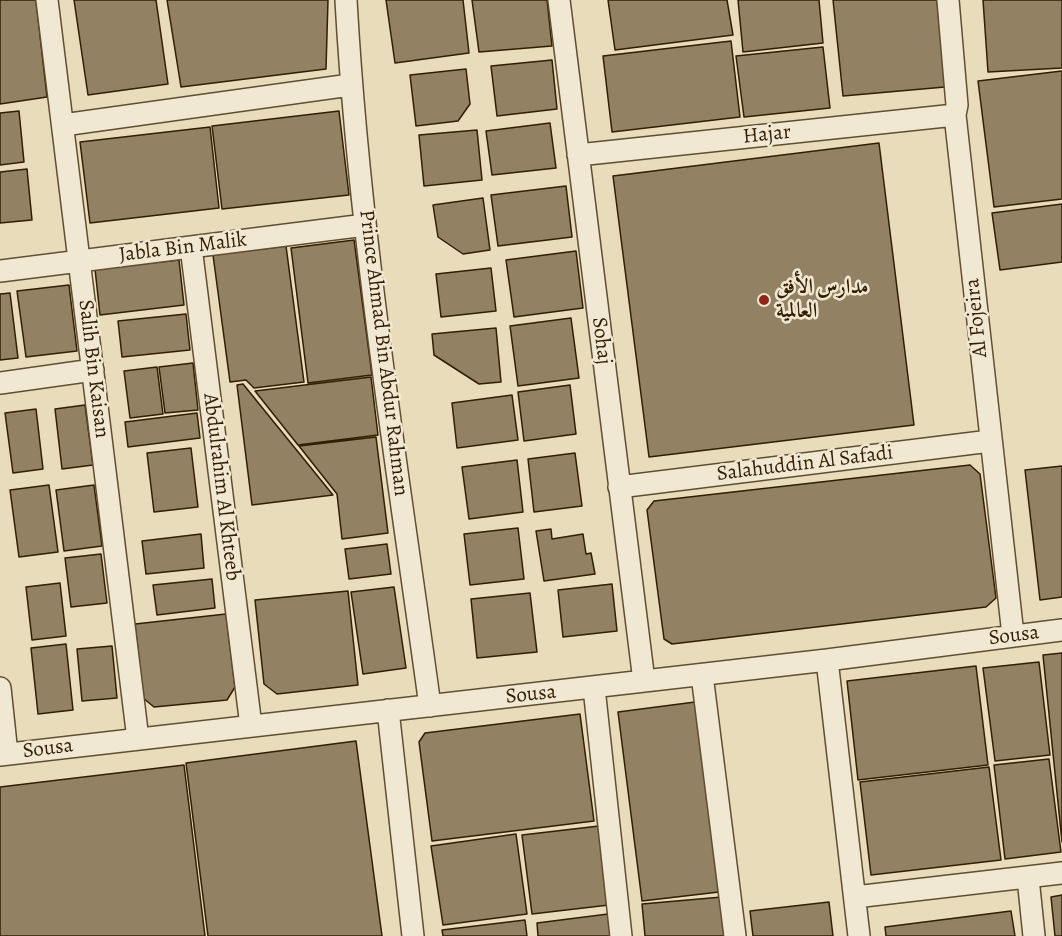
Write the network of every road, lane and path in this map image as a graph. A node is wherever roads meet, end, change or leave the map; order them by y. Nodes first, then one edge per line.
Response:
1 (47, 0) edge
2 (346, 0) edge
3 (559, 0) edge
4 (948, 0) edge
5 (350, 86) junction
6 (956, 115) junction
7 (63, 125) junction
8 (578, 155) junction
9 (365, 225) junction
10 (191, 247) junction
11 (80, 261) junction
12 (0, 271) edge
13 (93, 370) junction
14 (0, 382) edge
15 (990, 441) junction
16 (619, 487) junction
17 (1062, 630) edge
18 (1013, 635) junction
19 (827, 660) junction
20 (702, 675) junction
21 (644, 681) junction
22 (594, 687) junction
23 (0, 688) edge
24 (430, 706) junction
25 (388, 710) junction
26 (251, 726) junction
27 (138, 739) junction
28 (4, 754) edge
29 (1062, 873) edge
30 (1028, 878) junction
31 (855, 897) junction
32 (413, 936) edge
33 (621, 936) edge
34 (735, 936) edge
35 (859, 936) edge
36 (1034, 936) edge

1 - 7 street, Salih Bin Kaisan
2 - 5 street, Prince Ahmad Bin Abdur Rahman
3 - 8 street, Sohaj
4 - 6 street, Al Fojeira
5 - 7 street
5 - 9 street, Prince Ahmad Bin Abdur Rahman
6 - 8 street, Hajar
6 - 15 street, Al Fojeira
7 - 11 street, Salih Bin Kaisan
8 - 16 street, Sohaj
9 - 10 street, Jabla Bin Malik
9 - 24 street, Prince Ahmad Bin Abdur Rahman
10 - 11 street, Jabla Bin Malik
10 - 26 street, Abdulrahim Al Khteeb
11 - 12 street, Jabla Bin Malik
11 - 13 street, Salih Bin Kaisan
13 - 14 street
13 - 27 street, Salih Bin Kaisan
15 - 16 street, Salahuddin Al Safadi
15 - 18 street, Al Fojeira
16 - 21 street, Sohaj
17 - 18 street, Sousa
18 - 19 street, Sousa
19 - 20 street, Sousa
19 - 31 street
20 - 21 street, Sousa
20 - 34 street
21 - 22 street, Sousa
22 - 24 street, Sousa
22 - 33 street
23 - 28 street
24 - 25 street, Sousa
25 - 26 street, Sousa
25 - 32 street
26 - 27 street, Sousa
27 - 28 street, Sousa
29 - 30 street
30 - 31 street
30 - 36 street
31 - 35 street

